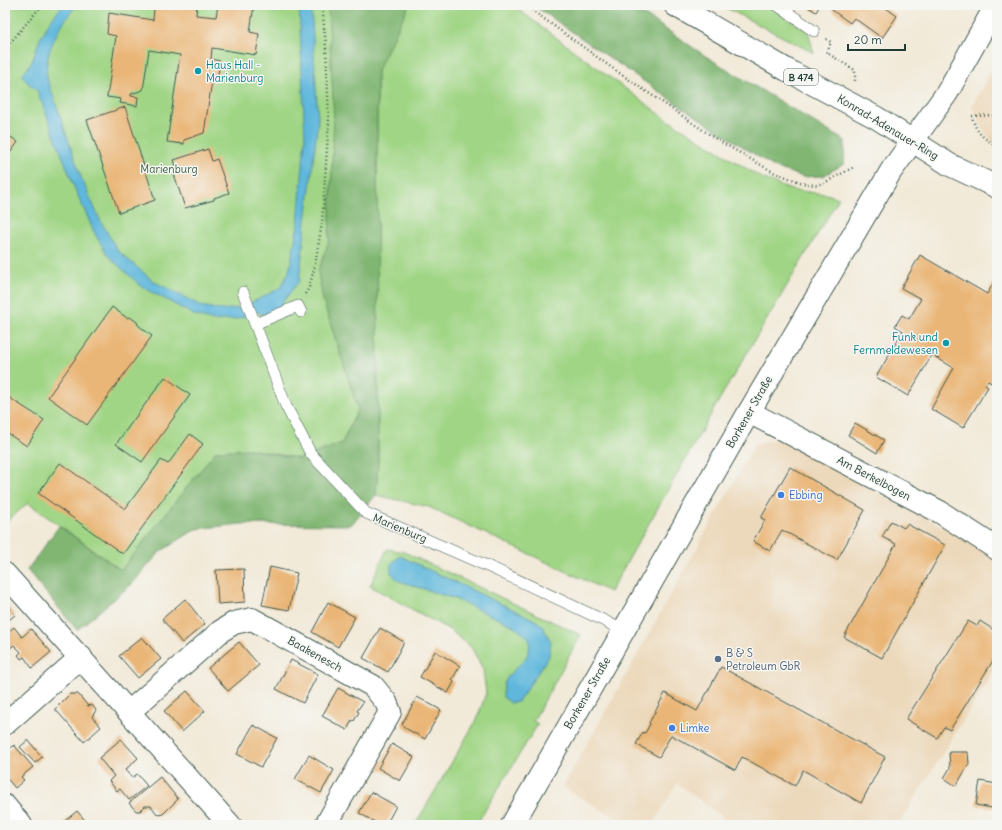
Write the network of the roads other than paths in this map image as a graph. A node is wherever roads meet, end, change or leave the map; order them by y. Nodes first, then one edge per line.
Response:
1 (675, 5) edge
2 (777, 5) edge
3 (996, 5) edge
4 (814, 31) road end
5 (912, 140) junction
6 (997, 187) edge
7 (243, 292) dead end
8 (299, 309) road end
9 (254, 320) junction
10 (749, 412) junction
11 (997, 548) edge
12 (5, 574) edge
13 (623, 631) junction
14 (81, 658) junction
15 (129, 712) junction
16 (5, 724) edge
17 (5, 806) edge
18 (21, 825) edge
19 (230, 825) edge
20 (326, 825) edge
21 (512, 825) edge

1 - 5 street, Konrad-Adenauer-Ring / B 474
2 - 4 lane
3 - 5 street, Borkener Straße
5 - 6 street, Konrad-Adenauer-Ring / B 474
5 - 10 street, Borkener Straße
7 - 9 lane, Marienburg
8 - 9 lane
9 - 13 lane, Marienburg
10 - 11 street, Am Berkelbogen
10 - 13 street, Borkener Straße
12 - 14 street
13 - 21 street, Borkener Straße
14 - 15 street
14 - 16 street
15 - 19 street
15 - 20 street, Baakenesch
17 - 18 street

